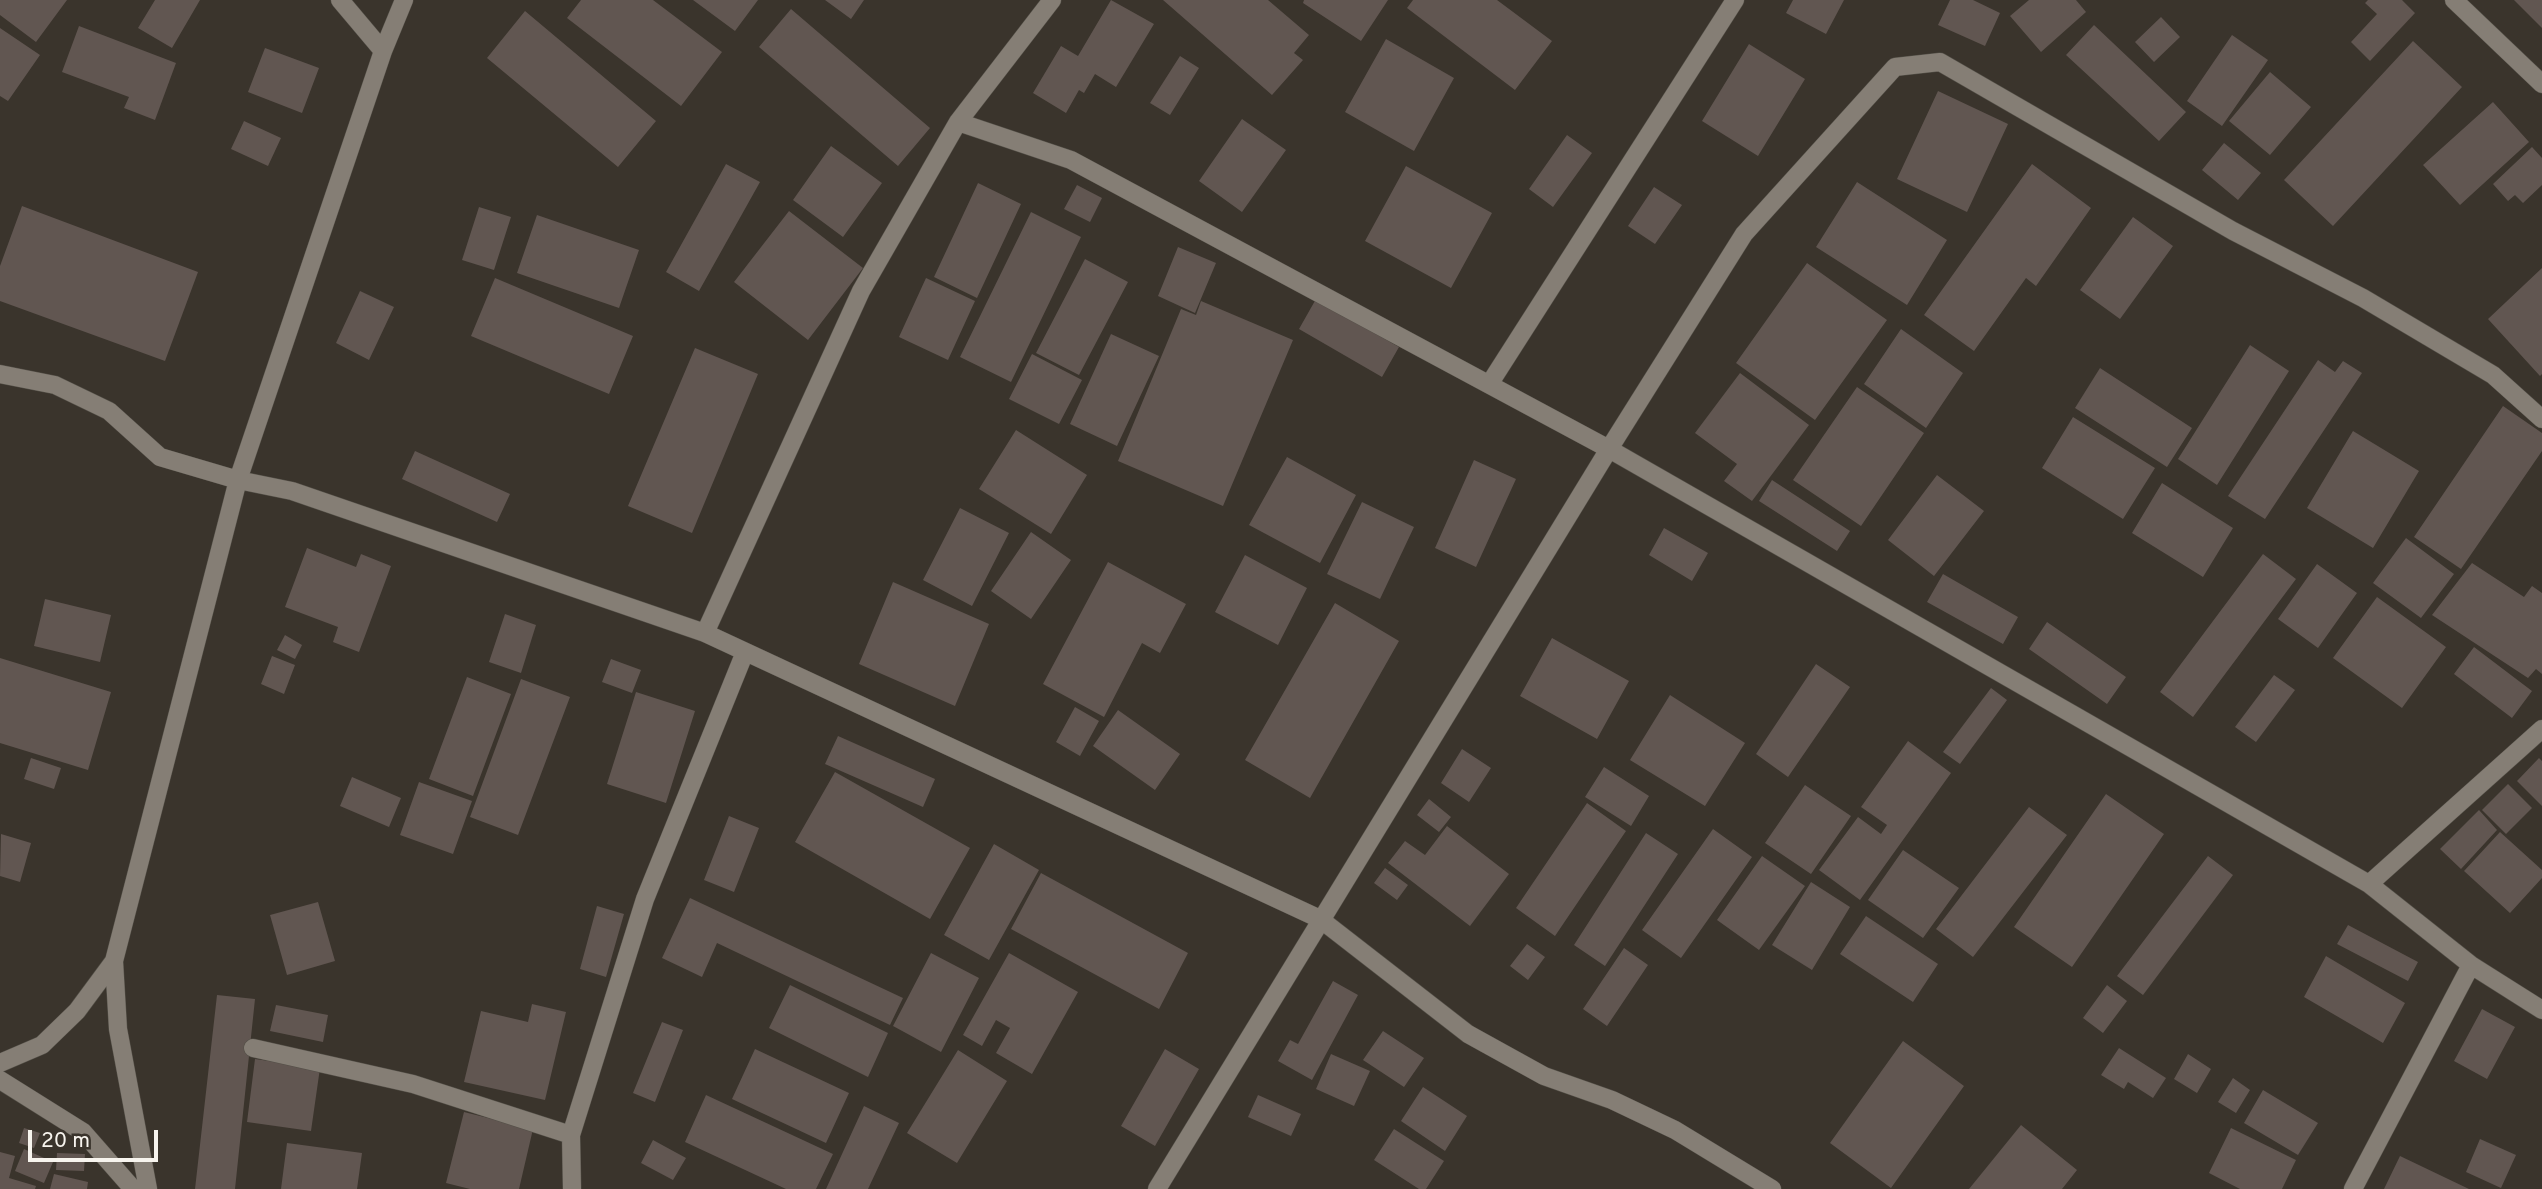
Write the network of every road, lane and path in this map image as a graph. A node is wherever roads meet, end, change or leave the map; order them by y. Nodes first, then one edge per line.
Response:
1 (340, 0) edge
2 (404, 0) edge
3 (1052, 0) edge
4 (1735, 0) edge
5 (2454, 0) edge
6 (383, 51) junction
7 (2542, 85) edge
8 (958, 122) junction
9 (0, 374) edge
10 (1490, 383) junction
11 (2542, 419) edge
12 (1609, 449) junction
13 (238, 480) junction
14 (705, 633) junction
15 (745, 652) junction
16 (2542, 729) edge
17 (2369, 884) junction
18 (1320, 919) junction
19 (114, 961) junction
20 (2470, 965) junction
21 (2542, 1010) edge
22 (253, 1048) dead end
23 (0, 1063) edge
24 (0, 1080) edge
25 (571, 1135) junction
26 (133, 1189) edge
27 (148, 1189) edge
28 (572, 1189) edge
29 (1157, 1189) edge
30 (1772, 1189) edge
31 (2353, 1189) edge

1 - 6 street
2 - 6 street
3 - 8 street
4 - 10 street
5 - 7 street
6 - 13 street
8 - 10 street
8 - 14 street
9 - 13 street
10 - 12 street
11 - 12 street
12 - 17 street
12 - 18 street
13 - 14 street
13 - 19 street
14 - 15 street
15 - 18 street
15 - 25 street
16 - 17 street
17 - 20 street
18 - 29 street
18 - 30 street
19 - 23 street
19 - 27 street
20 - 21 street
20 - 31 street
22 - 25 street
24 - 26 street
25 - 28 street

